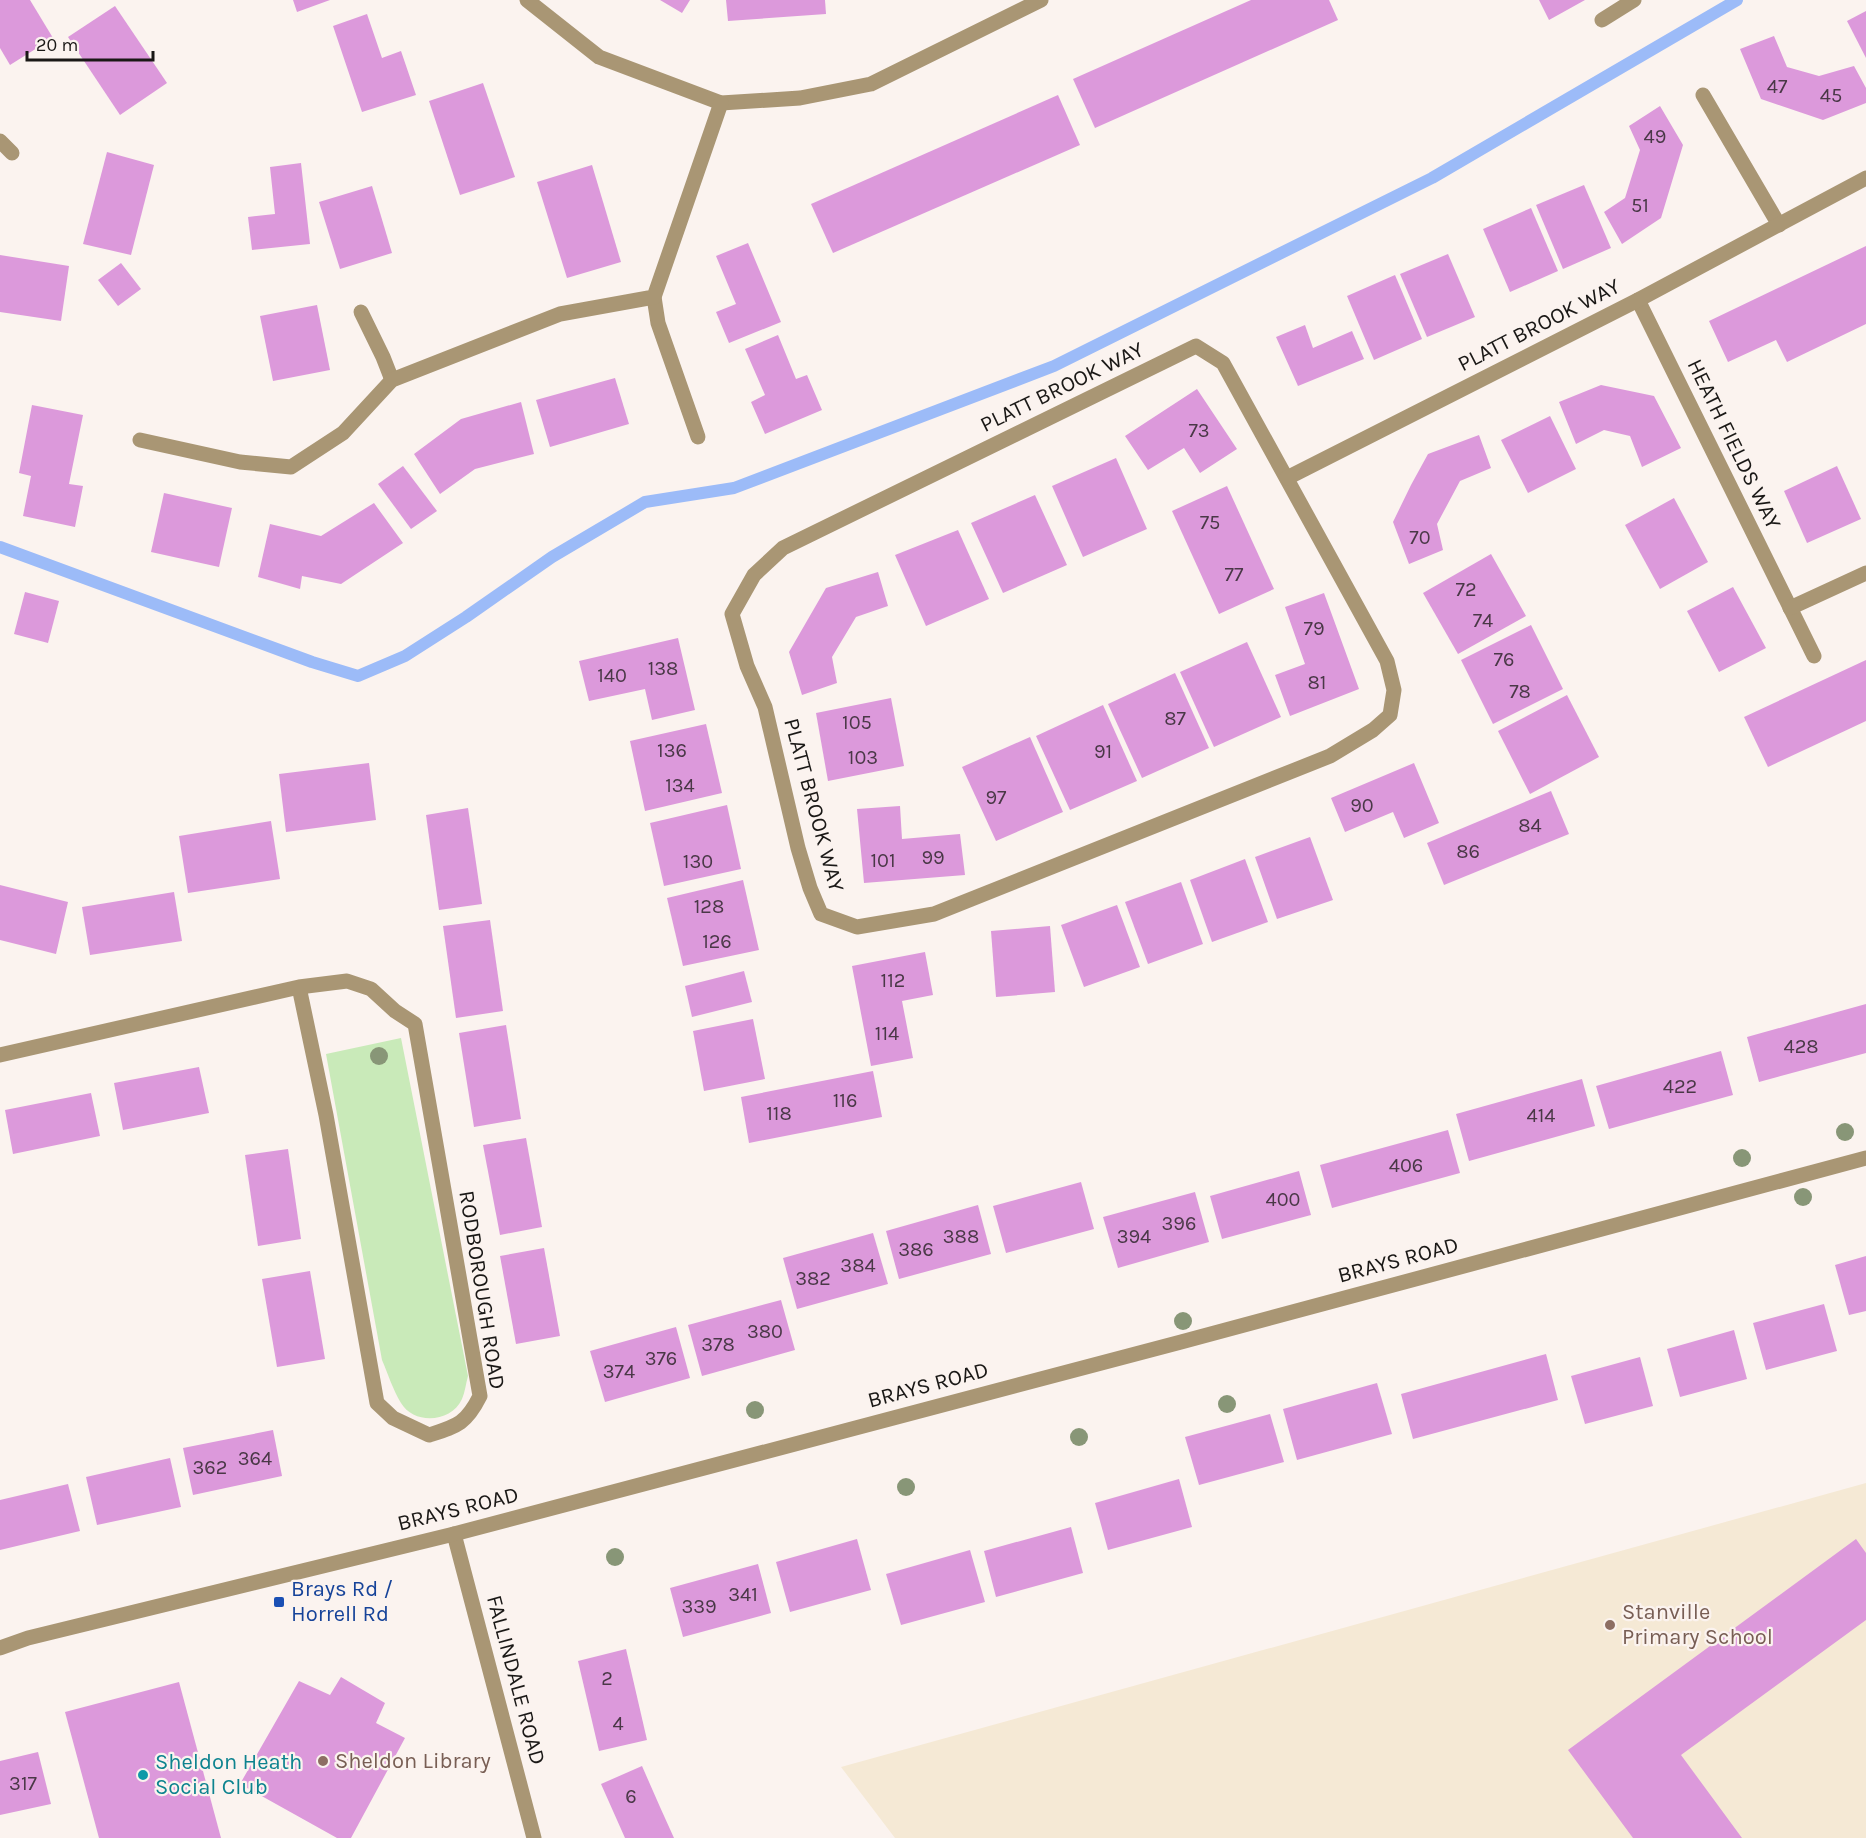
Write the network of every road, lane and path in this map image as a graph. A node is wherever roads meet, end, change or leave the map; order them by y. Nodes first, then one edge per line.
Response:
1 (527, 0) edge
2 (1041, 0) edge
3 (1634, 0) edge
4 (1602, 20) dead end
5 (1703, 94) dead end
6 (721, 103) junction
7 (0, 141) edge
8 (12, 153) dead end
9 (1866, 178) edge
10 (1779, 225) junction
11 (654, 297) junction
12 (1638, 300) junction
13 (361, 312) dead end
14 (392, 380) junction
15 (698, 437) dead end
16 (140, 440) dead end
17 (1287, 478) junction
18 (1866, 573) edge
19 (1790, 608) junction
20 (1814, 656) dead end
21 (299, 987) junction
22 (0, 1055) edge
23 (1866, 1158) edge
24 (454, 1534) junction
25 (0, 1648) edge
26 (534, 1838) edge

1 - 6 street
2 - 6 street
3 - 4 street
5 - 10 street
6 - 11 street
7 - 8 street
9 - 10 street, PLATT BROOK WAY
10 - 12 street, PLATT BROOK WAY
11 - 14 street
11 - 15 street
12 - 17 street, PLATT BROOK WAY
12 - 19 street, HEATH FIELDS WAY
13 - 14 street
14 - 16 street
17 - 17 street, PLATT BROOK WAY
18 - 19 street
19 - 20 street, HEATH FIELDS WAY
21 - 21 street, RODBOROUGH ROAD
21 - 22 street, RODBOROUGH ROAD
23 - 24 street, BRAYS ROAD
24 - 25 street, BRAYS ROAD
24 - 26 street, FALLINDALE ROAD

